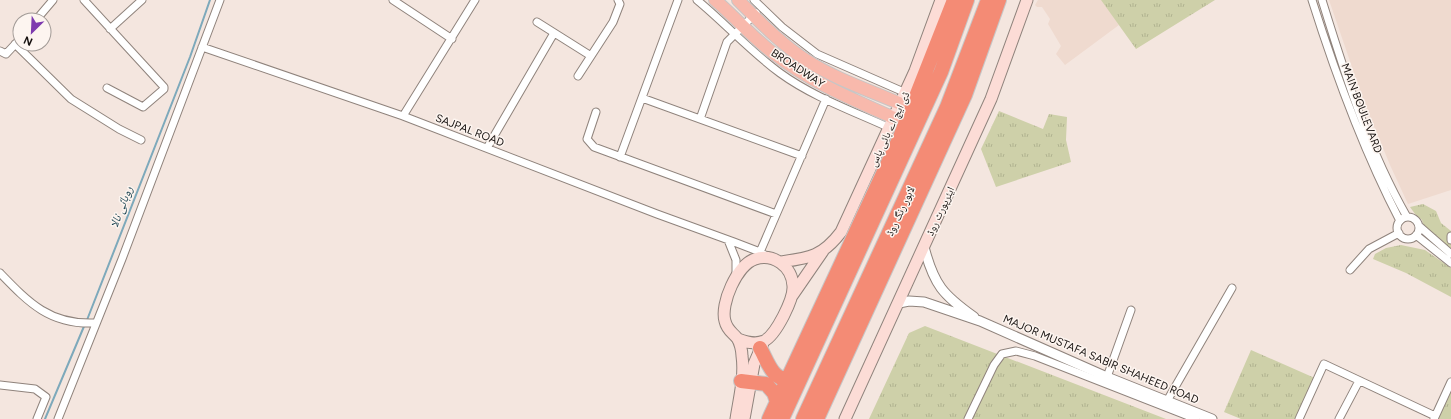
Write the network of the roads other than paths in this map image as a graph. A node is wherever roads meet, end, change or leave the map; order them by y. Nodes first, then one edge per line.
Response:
1 (53, 0) edge
2 (84, 0) edge
3 (142, 0) edge
4 (220, 0) edge
5 (393, 0) edge
6 (475, 0) edge
7 (618, 0) edge
8 (678, 0) edge
9 (697, 0) edge
10 (714, 0) edge
11 (738, 0) edge
12 (754, 0) edge
13 (941, 0) edge
14 (954, 0) edge
15 (966, 0) edge
16 (988, 0) edge
17 (999, 0) edge
18 (1026, 0) edge
19 (1312, 0) edge
20 (1322, 0) edge
21 (43, 12) edge
22 (758, 12) junction
23 (537, 22) dead end
24 (110, 29) junction
25 (739, 29) junction
26 (554, 33) junction
27 (452, 39) junction
28 (202, 47) junction
29 (12, 48) edge
30 (0, 51) edge
31 (27, 52) edge
32 (591, 56) junction
33 (578, 76) dead end
34 (107, 88) dead end
35 (642, 98) junction
36 (826, 99) junction
37 (903, 99) junction
38 (596, 112) dead end
39 (403, 116) junction
40 (700, 119) junction
41 (892, 123) junction
42 (141, 140) dead end
43 (487, 148) junction
44 (620, 156) junction
45 (802, 156) junction
46 (776, 214) junction
47 (1407, 217) junction
48 (1400, 221) junction
49 (1419, 226) junction
50 (1398, 233) junction
51 (1416, 235) junction
52 (1451, 236) edge
53 (728, 240) junction
54 (1451, 240) edge
55 (924, 247) junction
56 (823, 251) junction
57 (1451, 254) edge
58 (764, 255) junction
59 (780, 262) junction
60 (1451, 264) edge
61 (1350, 270) dead end
62 (0, 273) edge
63 (736, 278) junction
64 (1232, 288) dead end
65 (791, 297) junction
66 (899, 303) junction
67 (1131, 310) dead end
68 (980, 321) junction
69 (93, 323) junction
70 (738, 339) junction
71 (762, 345) junction
72 (1107, 377) junction
73 (788, 378) junction
74 (1359, 381) junction
75 (746, 382) junction
76 (1451, 382) edge
77 (0, 385) edge
78 (1167, 401) junction
79 (777, 402) junction
80 (1434, 418) edge
81 (37, 419) edge
82 (58, 419) edge
83 (736, 419) edge
84 (744, 419) edge
85 (769, 419) edge
86 (782, 419) edge
87 (803, 419) edge
88 (817, 419) edge
89 (845, 419) edge
90 (968, 419) edge
91 (1196, 419) edge
92 (1212, 419) edge
93 (1299, 419) edge
94 (1339, 419) edge

1 - 21 street
2 - 24 street
3 - 24 street
4 - 28 street
5 - 27 street
6 - 27 street
7 - 32 street
8 - 35 street
9 - 25 street
10 - 25 main road, BROADWAY
11 - 22 main road, BROADWAY
12 - 22 street
13 - 37 main road, ڈی ایچ اے بائی پاس
14 - 73 highway
15 - 86 highway, لاہور رنگ روڈ
16 - 87 highway, لاہور رنگ روڈ
17 - 88 highway
18 - 55 main road, ایئرپورٹ روڈ
19 - 48 street, MAIN BOULEVARD
20 - 47 street, MAIN BOULEVARD
22 - 25 street
22 - 37 main road, BROADWAY
23 - 26 street
24 - 34 street
25 - 36 street
25 - 40 street
25 - 41 main road, BROADWAY
26 - 32 street
26 - 43 street
27 - 39 street
28 - 39 street, SAJPAL ROAD
28 - 69 street
29 - 30 street
31 - 42 street
32 - 33 street
35 - 40 street
35 - 44 street
36 - 41 street
36 - 45 street
37 - 41 main road, ڈی ایچ اے بائی پاس
38 - 44 street
39 - 43 street, SAJPAL ROAD
40 - 45 street
41 - 56 main road, ڈی ایچ اے بائی پاس
43 - 53 street, SAJPAL ROAD
44 - 46 street
45 - 46 street
46 - 58 street
47 - 48 street
47 - 49 street
48 - 50 street
49 - 51 street
49 - 57 street
50 - 51 street
50 - 61 street
51 - 60 street
52 - 54 street
53 - 58 street, SAJPAL ROAD
53 - 63 street
55 - 66 main road, ایئرپورٹ روڈ
55 - 68 street
56 - 59 main road
56 - 65 main road, ڈی ایچ اے بائی پاس
58 - 59 main road
58 - 63 main road
59 - 65 main road
62 - 69 street
63 - 70 main road
64 - 78 street
65 - 71 main road
66 - 68 street
66 - 89 main road, ایئرپورٹ روڈ
67 - 72 street
68 - 72 street, MAJOR MUSTAFA SABIR SHAHEED ROAD
69 - 82 street
70 - 71 main road
70 - 75 main road
71 - 73 highway
71 - 75 main road
72 - 78 street, MAJOR MUSTAFA SABIR SHAHEED ROAD
73 - 79 highway
74 - 80 street
74 - 93 street
74 - 94 street
75 - 79 highway
75 - 83 main road
75 - 84 main road
76 - 80 street
77 - 81 street
78 - 92 street, MAJOR MUSTAFA SABIR SHAHEED ROAD
79 - 85 highway
90 - 91 street

